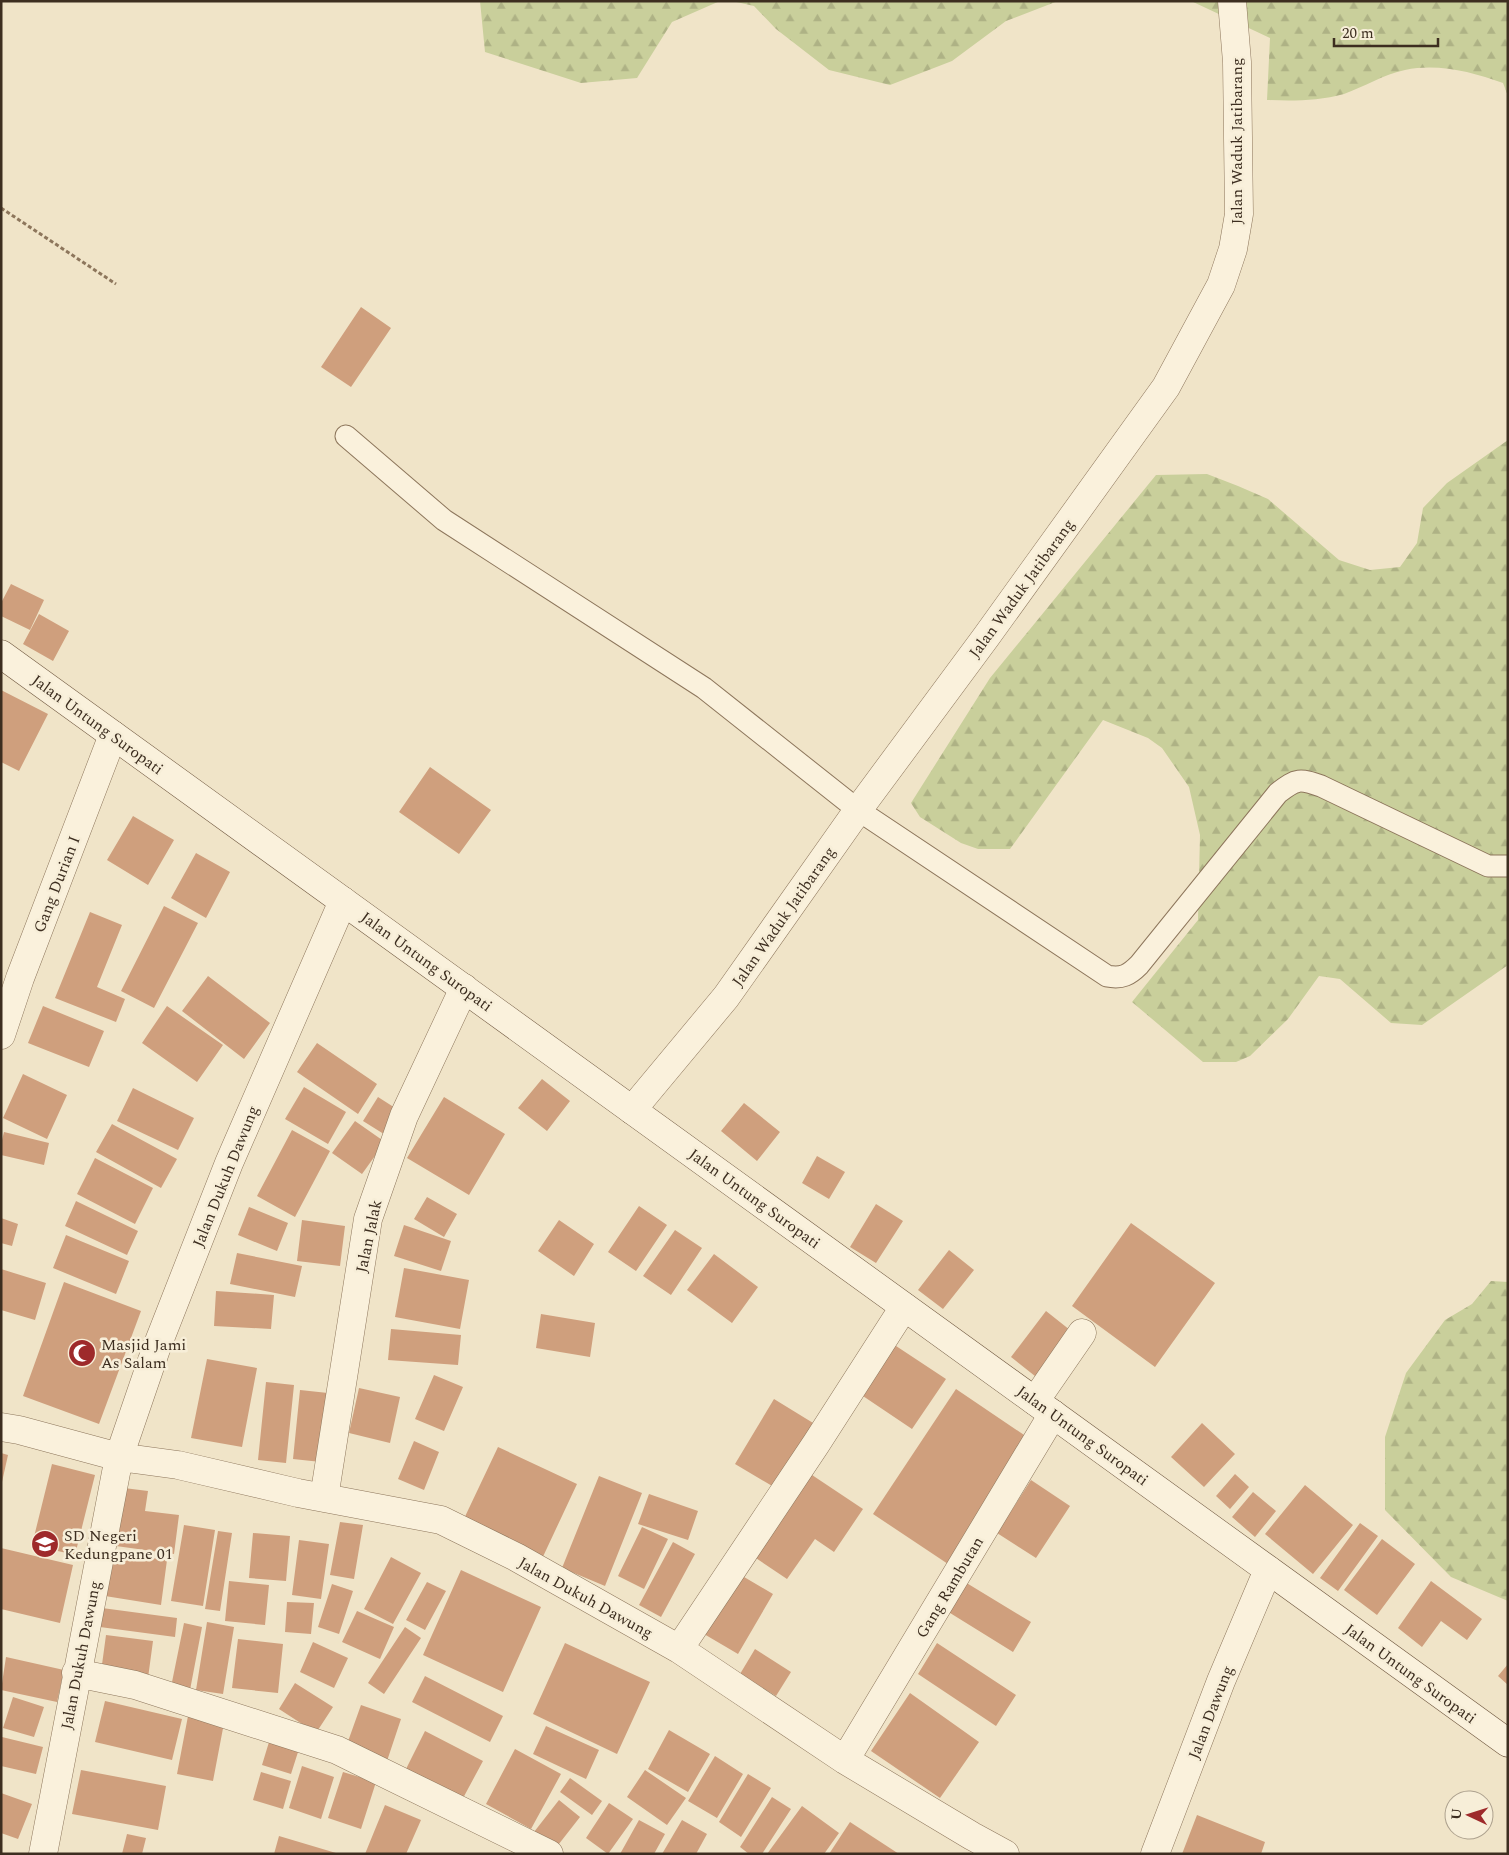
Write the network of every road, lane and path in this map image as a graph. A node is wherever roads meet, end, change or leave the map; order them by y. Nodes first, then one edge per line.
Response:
1 (1232, 1) edge
2 (1, 208) edge
3 (116, 284) dead end
4 (346, 436) dead end
5 (1, 654) edge
6 (113, 735) junction
7 (858, 810) junction
8 (1508, 866) edge
9 (343, 901) junction
10 (464, 988) junction
11 (1, 1035) edge
12 (632, 1110) junction
13 (904, 1307) junction
14 (1082, 1334) dead end
15 (1044, 1407) junction
16 (1, 1427) edge
17 (119, 1457) junction
18 (324, 1498) junction
19 (1268, 1570) junction
20 (679, 1649) junction
21 (76, 1673) junction
22 (1508, 1743) edge
23 (845, 1760) junction
24 (43, 1854) edge
25 (549, 1854) edge
26 (1004, 1854) edge
27 (1155, 1854) edge

1 - 7 street, Jalan Waduk Jatibarang
2 - 3 path
4 - 7 lane
5 - 6 street, Jalan Untung Suropati
6 - 9 street, Jalan Untung Suropati
6 - 11 street, Gang Durian I
7 - 8 lane
7 - 12 street, Jalan Waduk Jatibarang
9 - 10 street, Jalan Untung Suropati
9 - 17 street, Jalan Dukuh Dawung
10 - 12 street, Jalan Untung Suropati
10 - 18 street, Jalan Jalak
12 - 13 street, Jalan Untung Suropati
13 - 15 street, Jalan Untung Suropati
13 - 20 street
14 - 15 street, Gang Rambutan
15 - 19 street, Jalan Untung Suropati
15 - 23 street, Gang Rambutan
16 - 17 street, Jalan Dukuh Dawung
17 - 18 street, Jalan Dukuh Dawung
17 - 21 street, Jalan Dukuh Dawung
18 - 20 street, Jalan Dukuh Dawung
19 - 22 street, Jalan Untung Suropati
19 - 27 street, Jalan Dawung
20 - 23 street, Jalan Dukuh Dawung
21 - 24 street, Jalan Dukuh Dawung
21 - 25 street
23 - 26 street, Jalan Dukuh Dawung

